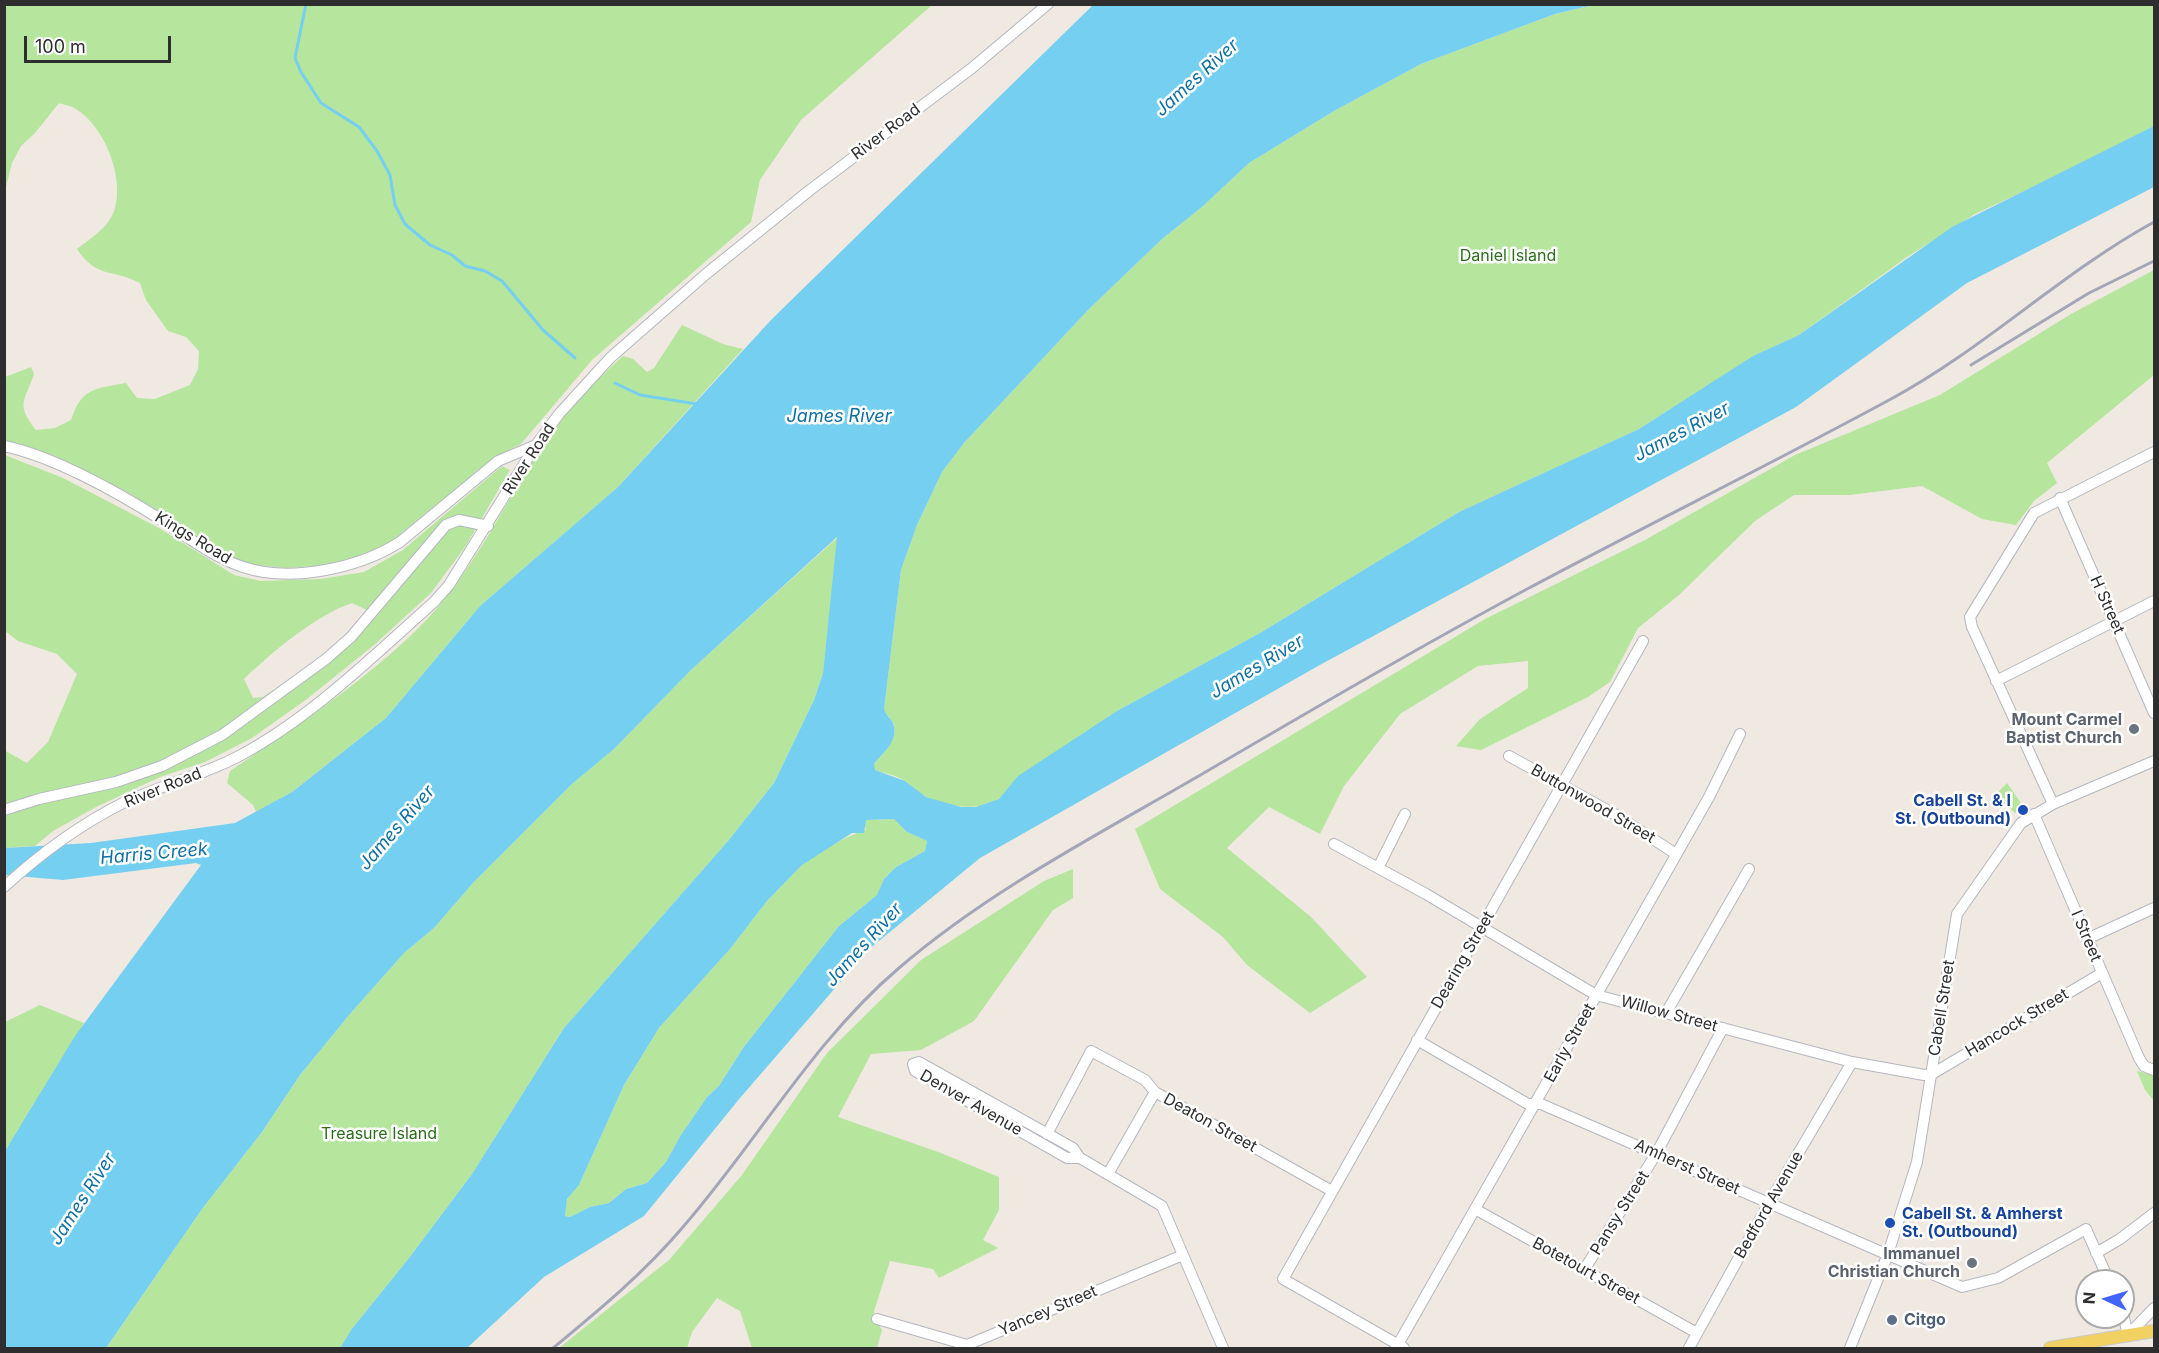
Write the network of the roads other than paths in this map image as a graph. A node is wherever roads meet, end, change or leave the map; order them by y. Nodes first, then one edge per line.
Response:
1 (1048, 4) edge
2 (536, 445) junction
3 (4, 446) edge
4 (2154, 452) edge
5 (2060, 498) junction
6 (488, 526) junction
7 (2154, 601) edge
8 (2114, 622) junction
9 (1643, 641) dead end
10 (1996, 681) junction
11 (2154, 713) edge
12 (1740, 734) dead end
13 (1509, 756) dead end
14 (2154, 761) edge
15 (1563, 785) junction
16 (2053, 804) junction
17 (4, 810) edge
18 (1405, 814) dead end
19 (2034, 814) junction
20 (1334, 844) dead end
21 (1676, 854) junction
22 (1378, 868) junction
23 (1749, 869) dead end
24 (7, 884) edge
25 (2154, 908) edge
26 (1482, 927) junction
27 (2087, 939) junction
28 (2102, 973) junction
29 (1596, 995) junction
30 (1666, 1013) junction
31 (1723, 1028) junction
32 (1417, 1040) junction
33 (1852, 1062) junction
34 (2154, 1070) edge
35 (1932, 1074) junction
36 (1155, 1092) junction
37 (1535, 1104) junction
38 (1047, 1134) junction
39 (1656, 1154) junction
40 (1080, 1158) junction
41 (1108, 1174) junction
42 (1332, 1191) junction
43 (1769, 1203) junction
44 (1475, 1209) junction
45 (2154, 1213) edge
46 (2096, 1253) junction
47 (1888, 1254) junction
48 (1183, 1255) junction
49 (2103, 1269) edge
50 (1584, 1270) junction
51 (2154, 1308) edge
52 (877, 1319) dead end
53 (2127, 1329) edge
54 (2154, 1331) edge
55 (1697, 1334) junction
56 (2128, 1335) junction
57 (1399, 1347) edge
58 (1223, 1348) edge
59 (1689, 1348) edge
60 (1850, 1348) edge
61 (2050, 1348) edge

1 - 2 street, River Road
2 - 3 street, Kings Road
2 - 6 street, River Road
4 - 5 street
5 - 8 street, H Street
5 - 10 street
6 - 17 street
6 - 24 street, River Road
7 - 8 street
8 - 10 street
8 - 11 street, H Street
9 - 15 street, Dearing Street
10 - 16 street
12 - 21 street, Early Street
13 - 15 street, Buttonwood Street
14 - 16 street, Cabell Street
15 - 21 street, Buttonwood Street
15 - 26 street, Dearing Street
16 - 19 street, Cabell Street
18 - 22 street
19 - 27 street, I Street
19 - 35 street, Cabell Street
20 - 22 street, Willow Street
21 - 29 street, Early Street
22 - 26 street, Willow Street
23 - 30 street
25 - 27 street
26 - 29 street, Willow Street
26 - 32 street, Dearing Street
27 - 28 street, I Street
28 - 34 street, I Street
28 - 35 street, Hancock Street
29 - 30 street, Willow Street
29 - 37 street, Early Street
30 - 31 street, Willow Street
31 - 33 street, Willow Street
31 - 39 street, Pansy Street
32 - 37 street, Amherst Street
32 - 42 street, Dearing Street
33 - 35 street, Willow Street
33 - 43 street, Bedford Avenue
35 - 47 street, Cabell Street
36 - 38 street, Deaton Street
36 - 41 street
36 - 42 street, Deaton Street
37 - 39 street, Amherst Street
37 - 44 street, Early Street
38 - 40 street, Denver Avenue
38 - 40 street, Denver Avenue
39 - 43 street, Amherst Street
39 - 50 street, Pansy Street
40 - 41 street, Denver Avenue
41 - 48 street, Denver Avenue
42 - 57 street, Dearing Street
43 - 47 street, Amherst Street
43 - 55 street, Bedford Avenue
44 - 50 street, Botetourt Street
44 - 57 street, Early Street
45 - 46 street
46 - 47 street, Amherst Street
46 - 49 street
47 - 60 street, Cabell Street
48 - 52 street, Yancey Street
48 - 58 street, Denver Avenue
50 - 55 street, Botetourt Street
51 - 56 street
53 - 56 street
54 - 56 main road
55 - 59 street, Bedford Avenue
56 - 61 main road

